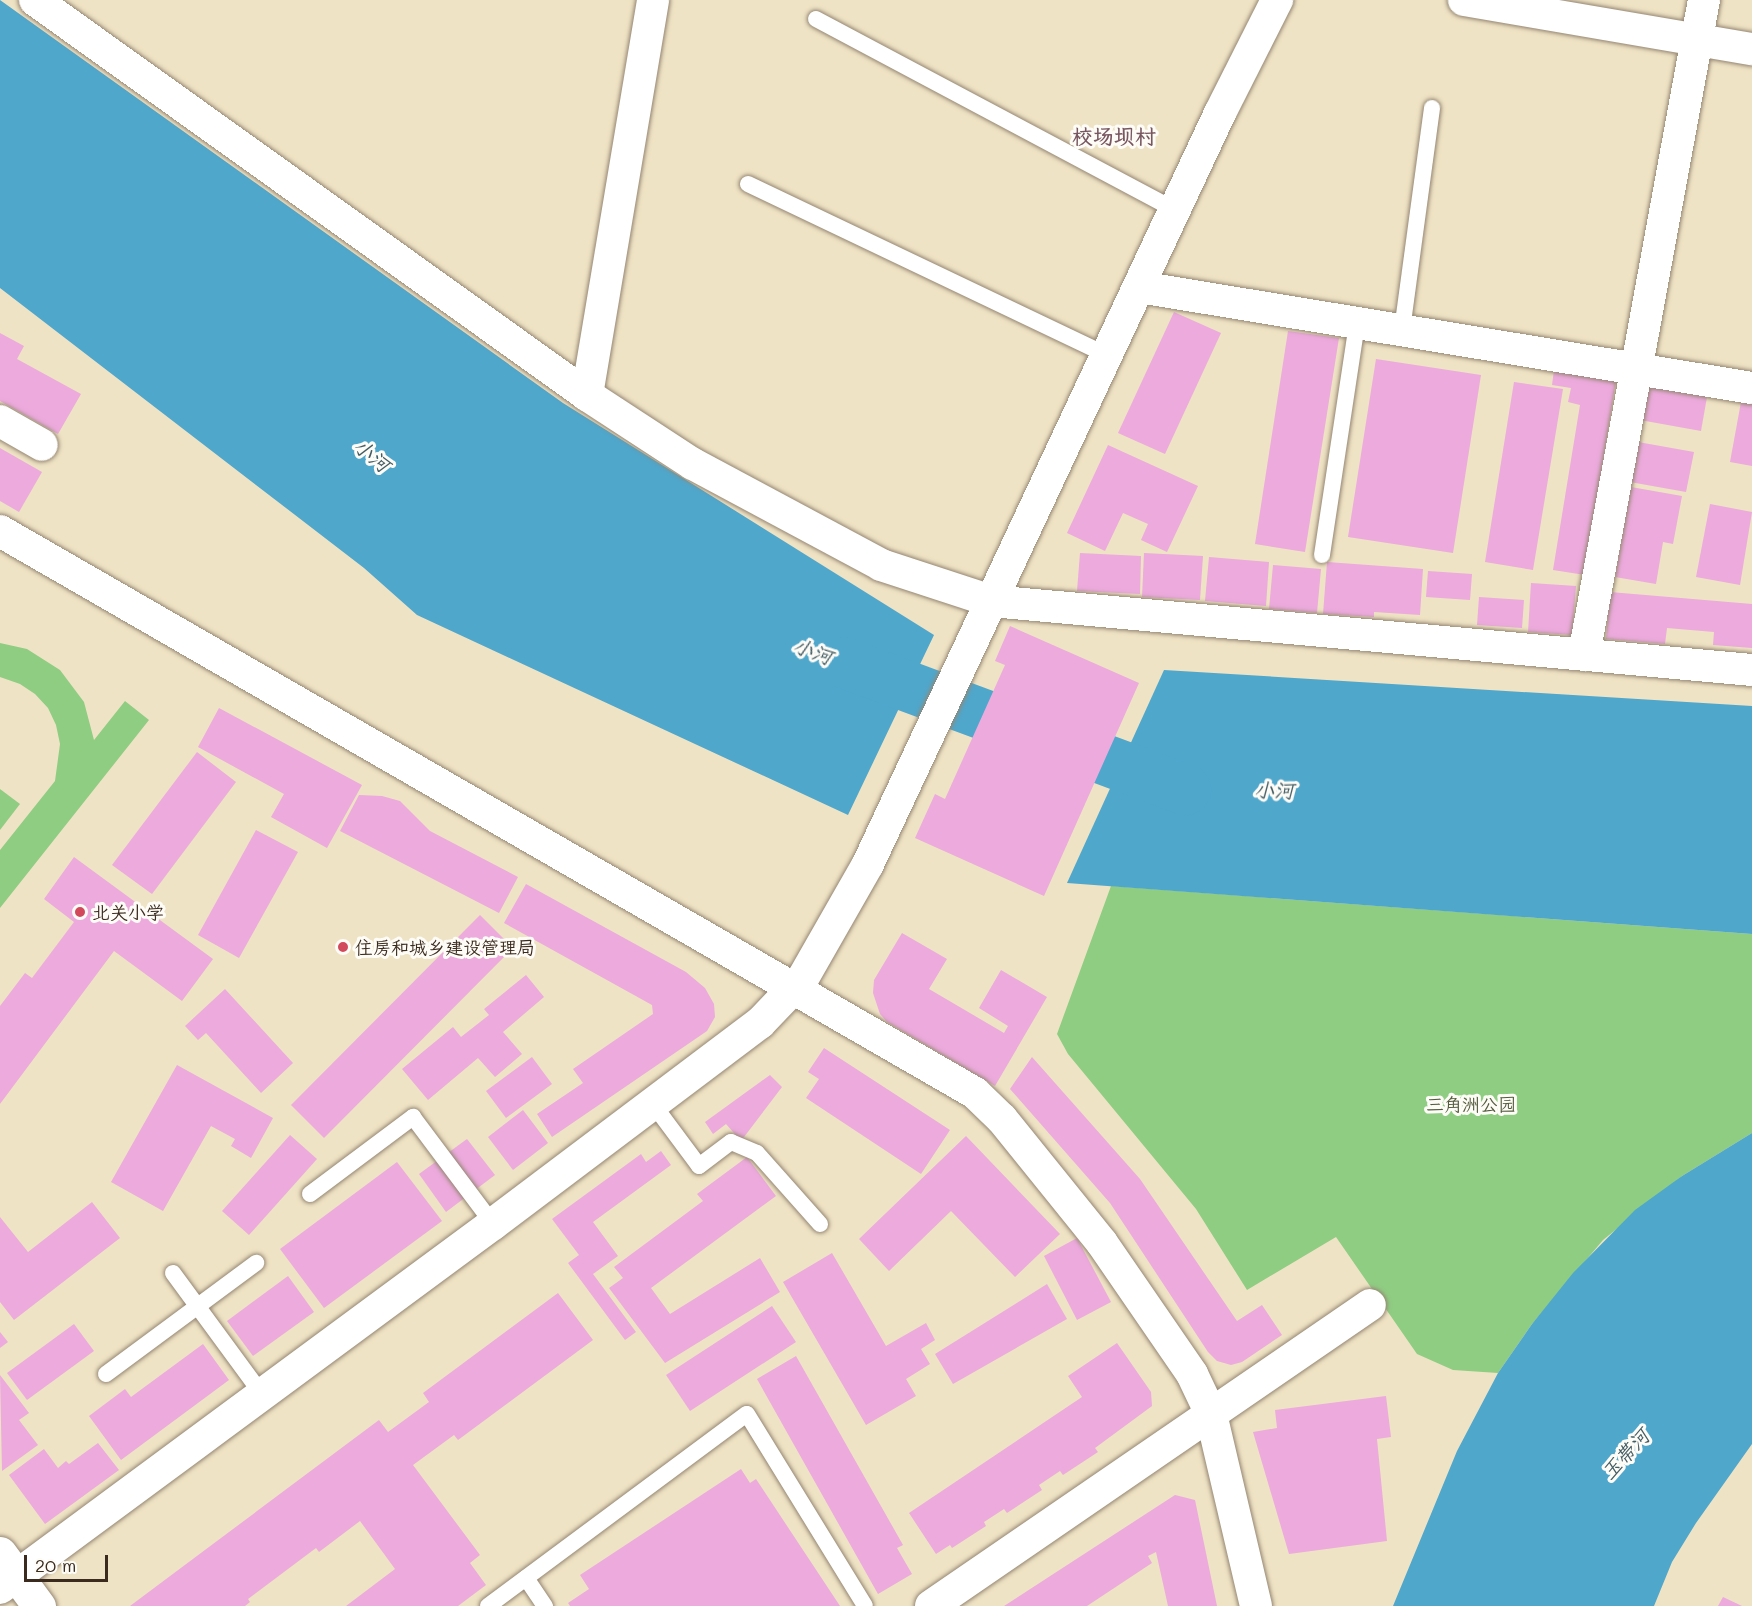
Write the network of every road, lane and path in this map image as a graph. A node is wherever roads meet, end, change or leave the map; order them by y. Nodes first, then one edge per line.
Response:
1 (35, 0) edge
2 (654, 0) edge
3 (1277, 0) edge
4 (1464, 0) edge
5 (1704, 0) edge
6 (816, 20) dead end
7 (1696, 39) junction
8 (1752, 49) edge
9 (1432, 108) dead end
10 (747, 184) dead end
11 (1175, 210) junction
12 (1139, 287) junction
13 (1357, 323) junction
14 (1402, 330) junction
15 (1107, 355) junction
16 (1636, 369) junction
17 (1752, 388) edge
18 (587, 395) junction
19 (0, 421) edge
20 (42, 445) dead end
21 (0, 531) edge
22 (1322, 555) dead end
23 (987, 609) junction
24 (1584, 655) junction
25 (1752, 670) edge
26 (792, 989) junction
27 (653, 1104) junction
28 (310, 1194) dead end
29 (493, 1224) junction
30 (820, 1224) dead end
31 (256, 1263) dead end
32 (173, 1273) dead end
33 (1370, 1305) dead end
34 (197, 1306) junction
35 (106, 1374) dead end
36 (262, 1394) junction
37 (1211, 1414) junction
38 (526, 1578) junction
39 (7, 1580) edge
40 (39, 1606) edge
41 (488, 1606) edge
42 (545, 1606) edge
43 (866, 1606) edge
44 (931, 1606) edge
45 (1256, 1606) edge

1 - 18 street
2 - 18 street
3 - 11 street
4 - 7 street
5 - 7 street
6 - 11 lane
7 - 8 street
7 - 16 street
9 - 14 lane
10 - 15 lane
11 - 12 street
12 - 13 street
12 - 15 street
13 - 14 street
13 - 22 lane
14 - 16 street
15 - 23 street
16 - 17 street
16 - 24 street
18 - 23 street
19 - 20 street
21 - 26 street
23 - 24 street
23 - 26 street
24 - 25 street
26 - 27 street
26 - 37 street
27 - 29 street
27 - 30 lane
28 - 29 lane
29 - 36 street
31 - 34 lane
32 - 34 lane
33 - 37 street
34 - 35 lane
34 - 36 lane
36 - 39 street
37 - 44 street
37 - 45 street
38 - 41 lane
38 - 42 lane
38 - 43 lane
39 - 40 main road

